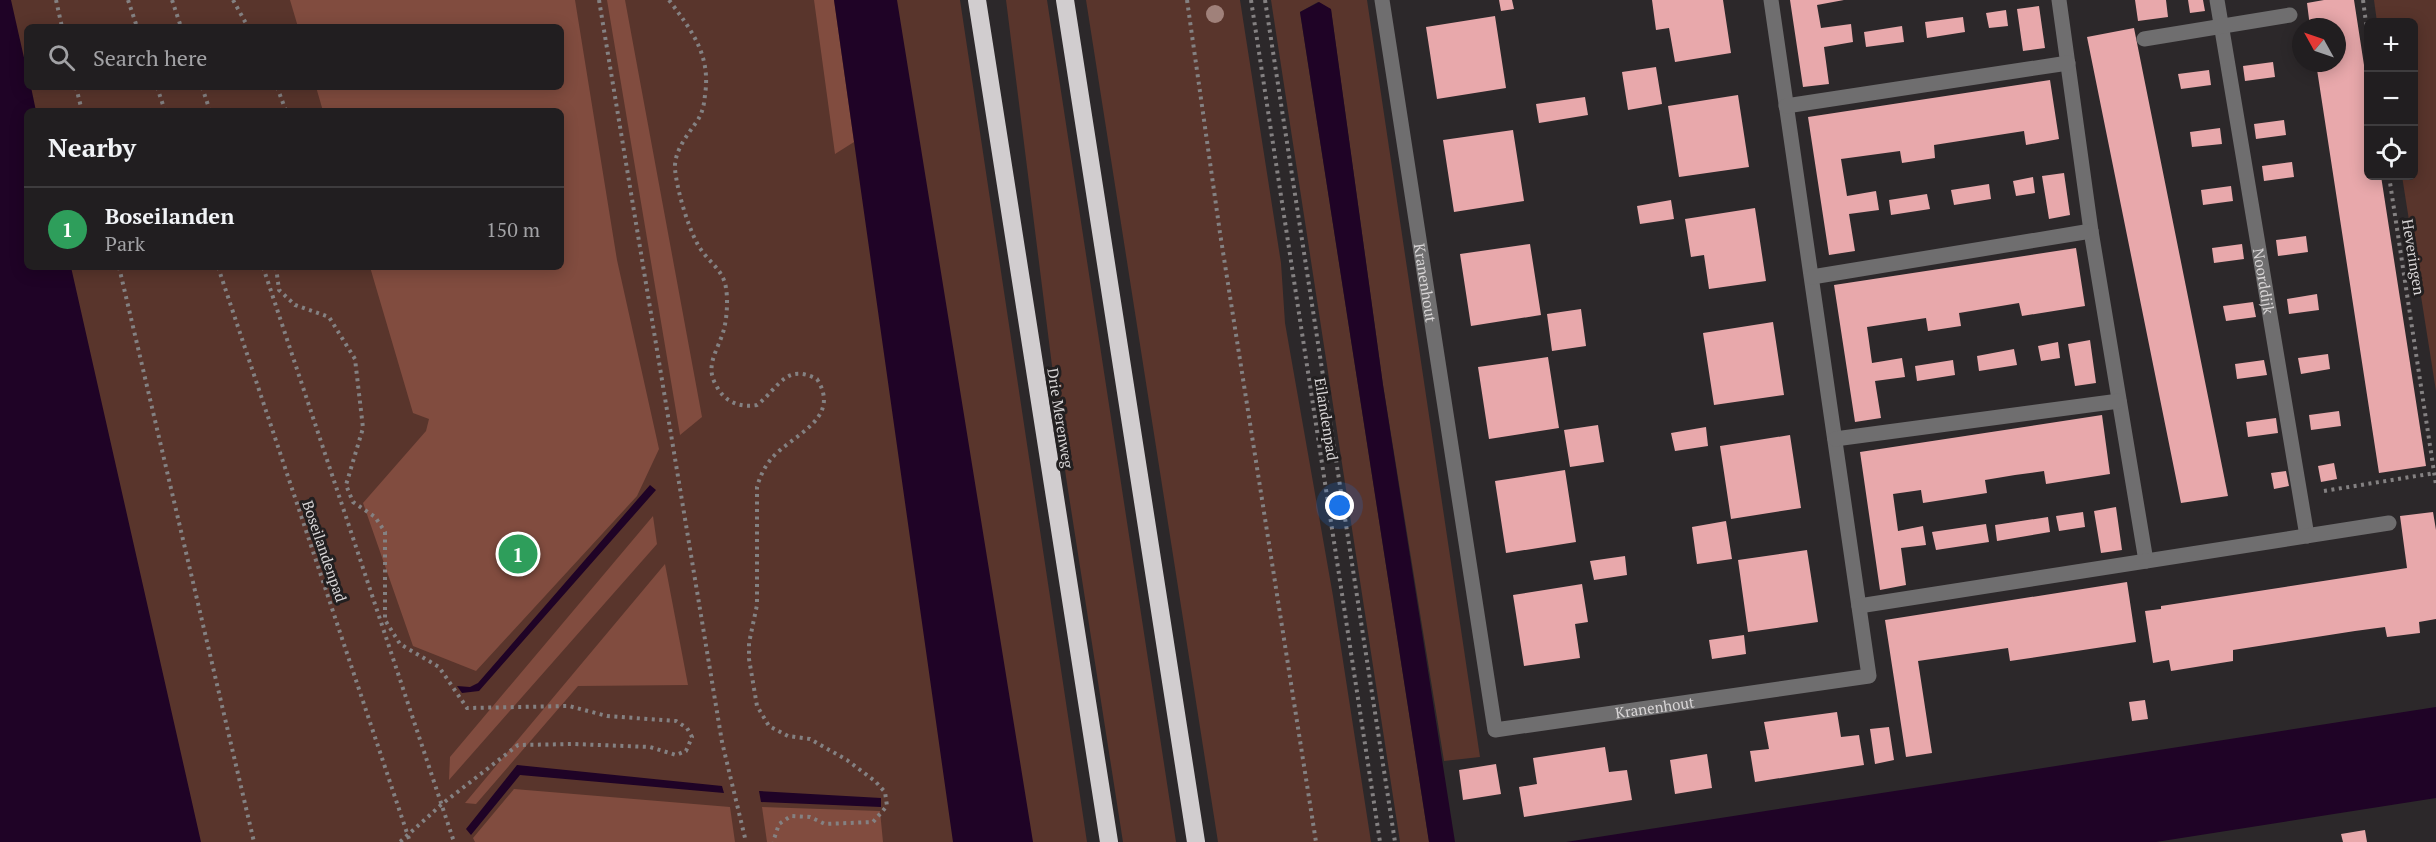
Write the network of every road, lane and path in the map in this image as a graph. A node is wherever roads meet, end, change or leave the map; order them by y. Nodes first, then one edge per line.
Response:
1 (56, 0) edge
2 (128, 0) edge
3 (172, 0) edge
4 (233, 0) edge
5 (599, 0) edge
6 (669, 0) edge
7 (977, 0) edge
8 (1065, 0) edge
9 (1186, 0) edge
10 (1251, 0) edge
11 (1265, 0) edge
12 (1382, 0) edge
13 (1771, 0) edge
14 (2059, 0) edge
15 (2217, 0) edge
16 (2363, 0) edge
17 (2290, 15) dead end
18 (2365, 18) edge
19 (61, 24) edge
20 (136, 24) edge
21 (180, 24) edge
22 (246, 24) edge
23 (2222, 26) junction
24 (2144, 39) dead end
25 (2068, 63) junction
26 (77, 90) edge
27 (158, 90) edge
28 (203, 90) edge
29 (278, 90) edge
30 (1786, 106) junction
31 (81, 108) edge
32 (164, 108) edge
33 (209, 108) edge
34 (285, 108) edge
35 (2390, 180) edge
36 (2091, 231) junction
37 (120, 270) edge
38 (219, 270) edge
39 (264, 270) edge
40 (276, 270) edge
41 (1812, 277) junction
42 (2119, 401) junction
43 (1835, 439) junction
44 (2435, 473) edge
45 (2436, 485) edge
46 (2299, 495) junction
47 (2389, 523) dead end
48 (2307, 536) junction
49 (2146, 561) junction
50 (1859, 606) junction
51 (442, 804) junction
52 (407, 833) junction
53 (254, 842) edge
54 (400, 842) edge
55 (410, 842) edge
56 (454, 842) edge
57 (746, 842) edge
58 (773, 842) edge
59 (1109, 842) edge
60 (1196, 842) edge
61 (1316, 842) edge
62 (1380, 842) edge
63 (1395, 842) edge

1 - 19 path
2 - 20 path
3 - 21 path
4 - 22 path
5 - 57 path
6 - 58 path
7 - 59 highway, Drie Merenweg
8 - 60 highway
9 - 61 path
10 - 62 path, Eilandenpad
11 - 63 path
12 - 50 street, Kranenhout
13 - 30 street, Kranenhout
14 - 25 street
15 - 23 street, Noorddijk
16 - 18 path
17 - 23 street
23 - 24 street
23 - 46 street, Noorddijk
25 - 30 street
25 - 36 street
26 - 31 path
27 - 32 path
28 - 33 path
29 - 34 path
30 - 41 street, Kranenhout
35 - 44 path, Heveringen
36 - 41 street
36 - 42 street
37 - 53 path
38 - 52 path, Boseilandenpad
39 - 51 path
40 - 51 path
41 - 43 street, Kranenhout
42 - 43 street
42 - 49 street
43 - 50 street, Kranenhout
44 - 45 path, Heveringen
44 - 46 path
46 - 48 street, Noorddijk
47 - 48 street
48 - 49 street
49 - 50 street
51 - 52 path
51 - 56 path
52 - 54 path
52 - 55 path, Boseilandenpad

